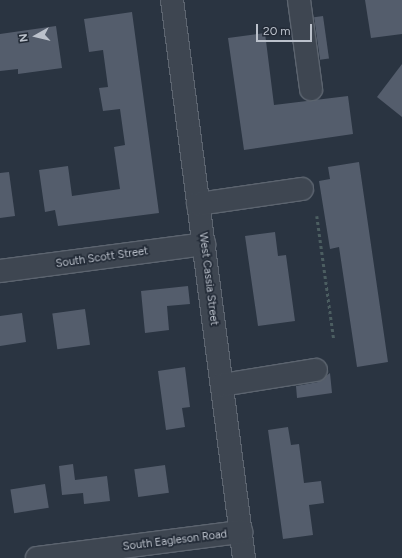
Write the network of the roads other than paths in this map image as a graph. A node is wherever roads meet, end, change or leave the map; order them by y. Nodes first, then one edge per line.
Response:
1 (172, 0) edge
2 (299, 0) edge
3 (311, 89) dead end
4 (302, 189) dead end
5 (198, 204) junction
6 (204, 244) junction
7 (0, 271) edge
8 (316, 370) dead end
9 (222, 385) junction
10 (241, 532) junction
11 (37, 558) edge
12 (244, 558) edge

1 - 5 street, West Cassia Street
2 - 3 street
4 - 5 street
5 - 6 street, West Cassia Street
6 - 7 street, South Scott Street
6 - 9 street, West Cassia Street
8 - 9 street
9 - 10 street, West Cassia Street
10 - 11 street, South Eagleson Road
10 - 12 street, West Cassia Street

